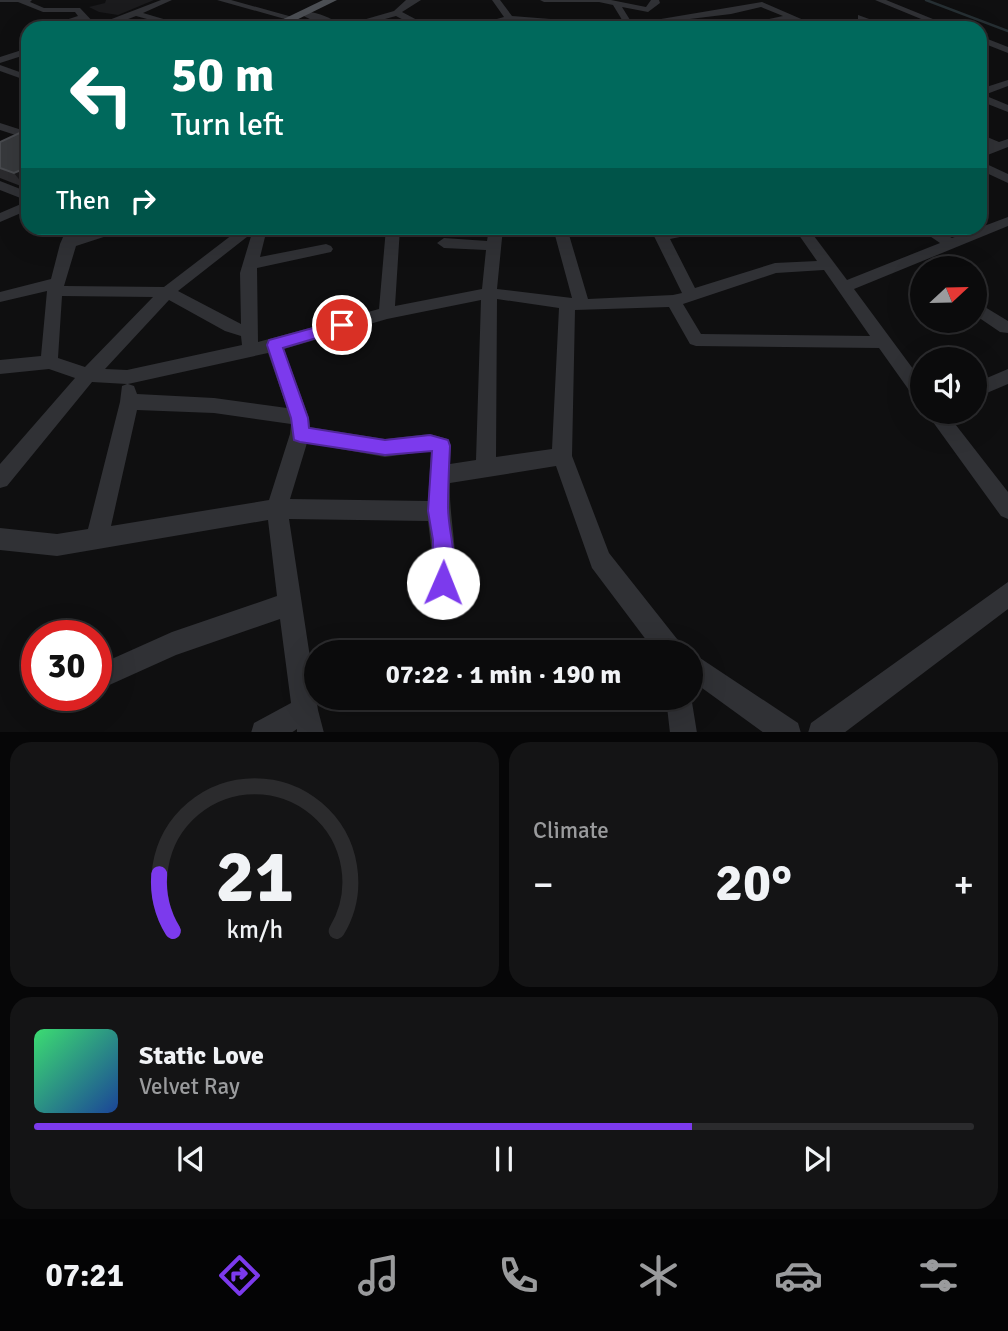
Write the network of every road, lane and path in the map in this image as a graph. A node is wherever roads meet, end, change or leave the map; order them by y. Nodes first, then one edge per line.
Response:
1 (28, 0) edge
2 (168, 0) edge
3 (221, 0) edge
4 (332, 0) edge
5 (417, 0) edge
6 (496, 0) edge
7 (544, 0) edge
8 (599, 0) edge
9 (655, 0) edge
10 (714, 0) edge
11 (879, 0) edge
12 (0, 1) edge
13 (21, 1) edge
14 (554, 1) edge
15 (617, 5) junction
16 (40, 9) junction
17 (648, 10) junction
18 (731, 11) junction
19 (135, 13) junction
20 (303, 13) junction
21 (397, 13) junction
22 (712, 13) junction
23 (23, 16) dead end
24 (83, 17) junction
25 (792, 17) junction
26 (862, 17) dead end
27 (509, 18) junction
28 (292, 19) junction
29 (664, 19) junction
30 (69, 21) edge
31 (87, 21) edge
32 (114, 21) edge
33 (164, 21) edge
34 (287, 21) edge
35 (328, 21) edge
36 (367, 21) edge
37 (412, 21) edge
38 (497, 21) edge
39 (522, 21) edge
40 (562, 21) edge
41 (627, 21) edge
42 (668, 21) edge
43 (729, 21) edge
44 (775, 21) edge
45 (801, 21) edge
46 (872, 21) edge
47 (933, 21) edge
48 (987, 42) edge
49 (995, 45) junction
50 (987, 48) edge
51 (1008, 50) edge
52 (21, 55) edge
53 (1, 68) edge
54 (21, 75) edge
55 (1008, 83) edge
56 (987, 92) edge
57 (987, 98) edge
58 (1008, 109) edge
59 (0, 125) edge
60 (21, 134) edge
61 (21, 140) edge
62 (987, 140) edge
63 (1004, 145) edge
64 (9, 146) edge
65 (987, 151) edge
66 (987, 168) edge
67 (1008, 179) edge
68 (0, 184) edge
69 (21, 194) edge
70 (21, 208) edge
71 (0, 218) edge
72 (1004, 227) edge
73 (987, 233) edge
74 (71, 235) edge
75 (95, 235) edge
76 (240, 235) edge
77 (258, 235) edge
78 (393, 235) edge
79 (495, 235) edge
80 (561, 235) edge
81 (661, 235) edge
82 (806, 235) edge
83 (937, 235) edge
84 (980, 235) edge
85 (444, 243) dead end
86 (67, 244) junction
87 (952, 244) junction
88 (494, 246) junction
89 (326, 250) dead end
90 (908, 262) joint
91 (251, 264) junction
92 (828, 265) junction
93 (56, 287) junction
94 (845, 288) junction
95 (167, 292) junction
96 (489, 293) junction
97 (691, 295) junction
98 (0, 297) edge
99 (674, 301) junction
100 (575, 305) junction
101 (387, 313) junction
102 (987, 315) edge
103 (1006, 328) dead end
104 (250, 342) junction
105 (884, 342) junction
106 (274, 345) junction
107 (49, 362) junction
108 (0, 367) edge
109 (88, 375) junction
110 (1008, 376) edge
111 (127, 377) junction
112 (910, 378) edge
113 (987, 386) edge
114 (129, 402) junction
115 (944, 424) edge
116 (300, 426) junction
117 (562, 456) junction
118 (486, 468) junction
119 (441, 475) junction
120 (0, 479) edge
121 (277, 509) junction
122 (1008, 509) edge
123 (438, 511) junction
124 (97, 537) junction
125 (0, 539) edge
126 (1008, 594) edge
127 (290, 604) junction
128 (441, 605) dead end
129 (663, 640) edge
130 (112, 672) edge
131 (703, 673) edge
132 (681, 710) edge
133 (308, 721) edge
134 (268, 732) edge
135 (684, 732) edge
136 (787, 732) edge
137 (822, 732) edge

1 - 13 street
2 - 19 street
3 - 28 street
4 - 20 main road
5 - 21 street
6 - 27 street
7 - 14 street
8 - 14 street
8 - 15 street
9 - 17 street
10 - 18 street
11 - 47 street
12 - 13 street
13 - 16 street
14 - 40 street
15 - 17 street
15 - 41 street
16 - 23 street
16 - 24 street
17 - 29 street
18 - 22 street
18 - 25 street
19 - 32 street
19 - 33 street
20 - 28 main road
20 - 35 street
21 - 36 street
21 - 37 street
22 - 29 street
22 - 43 street
24 - 30 street
24 - 31 street
25 - 44 street
25 - 45 street
26 - 46 street
27 - 38 street
27 - 39 street
28 - 34 main road
29 - 42 street
48 - 49 street
49 - 50 street
49 - 51 street
52 - 53 street
53 - 54 street
55 - 56 street
57 - 58 street
59 - 60 street
61 - 64 main road
62 - 63 street
63 - 65 street
66 - 67 street
68 - 69 street
70 - 71 street
72 - 73 street
74 - 86 street
75 - 86 street
76 - 95 street
77 - 91 street
78 - 101 street
79 - 88 street
80 - 100 street
81 - 97 street
82 - 92 street
83 - 87 street
84 - 87 street
85 - 88 street
86 - 93 street
87 - 90 street
88 - 96 street
89 - 91 street
90 - 94 street
91 - 104 street
92 - 94 street
92 - 97 street
93 - 95 street
93 - 98 street
93 - 107 street
94 - 105 street
95 - 104 street
95 - 109 street
96 - 100 street
96 - 101 street
96 - 118 street
97 - 99 street
99 - 100 street
99 - 105 street
100 - 117 street
101 - 106 street
102 - 103 street
104 - 106 street
104 - 111 street
105 - 112 street
106 - 116 street
107 - 108 street
107 - 109 street
109 - 111 street
109 - 120 street
110 - 113 street
111 - 114 street
114 - 116 street
114 - 124 street
115 - 122 street
116 - 119 street
116 - 121 street
117 - 118 street
117 - 129 street
118 - 119 street
119 - 123 street
121 - 123 street
121 - 124 street
121 - 127 street
123 - 128 street
124 - 125 street
126 - 137 street
127 - 130 street
127 - 133 street
131 - 136 street
132 - 135 street
133 - 134 street

